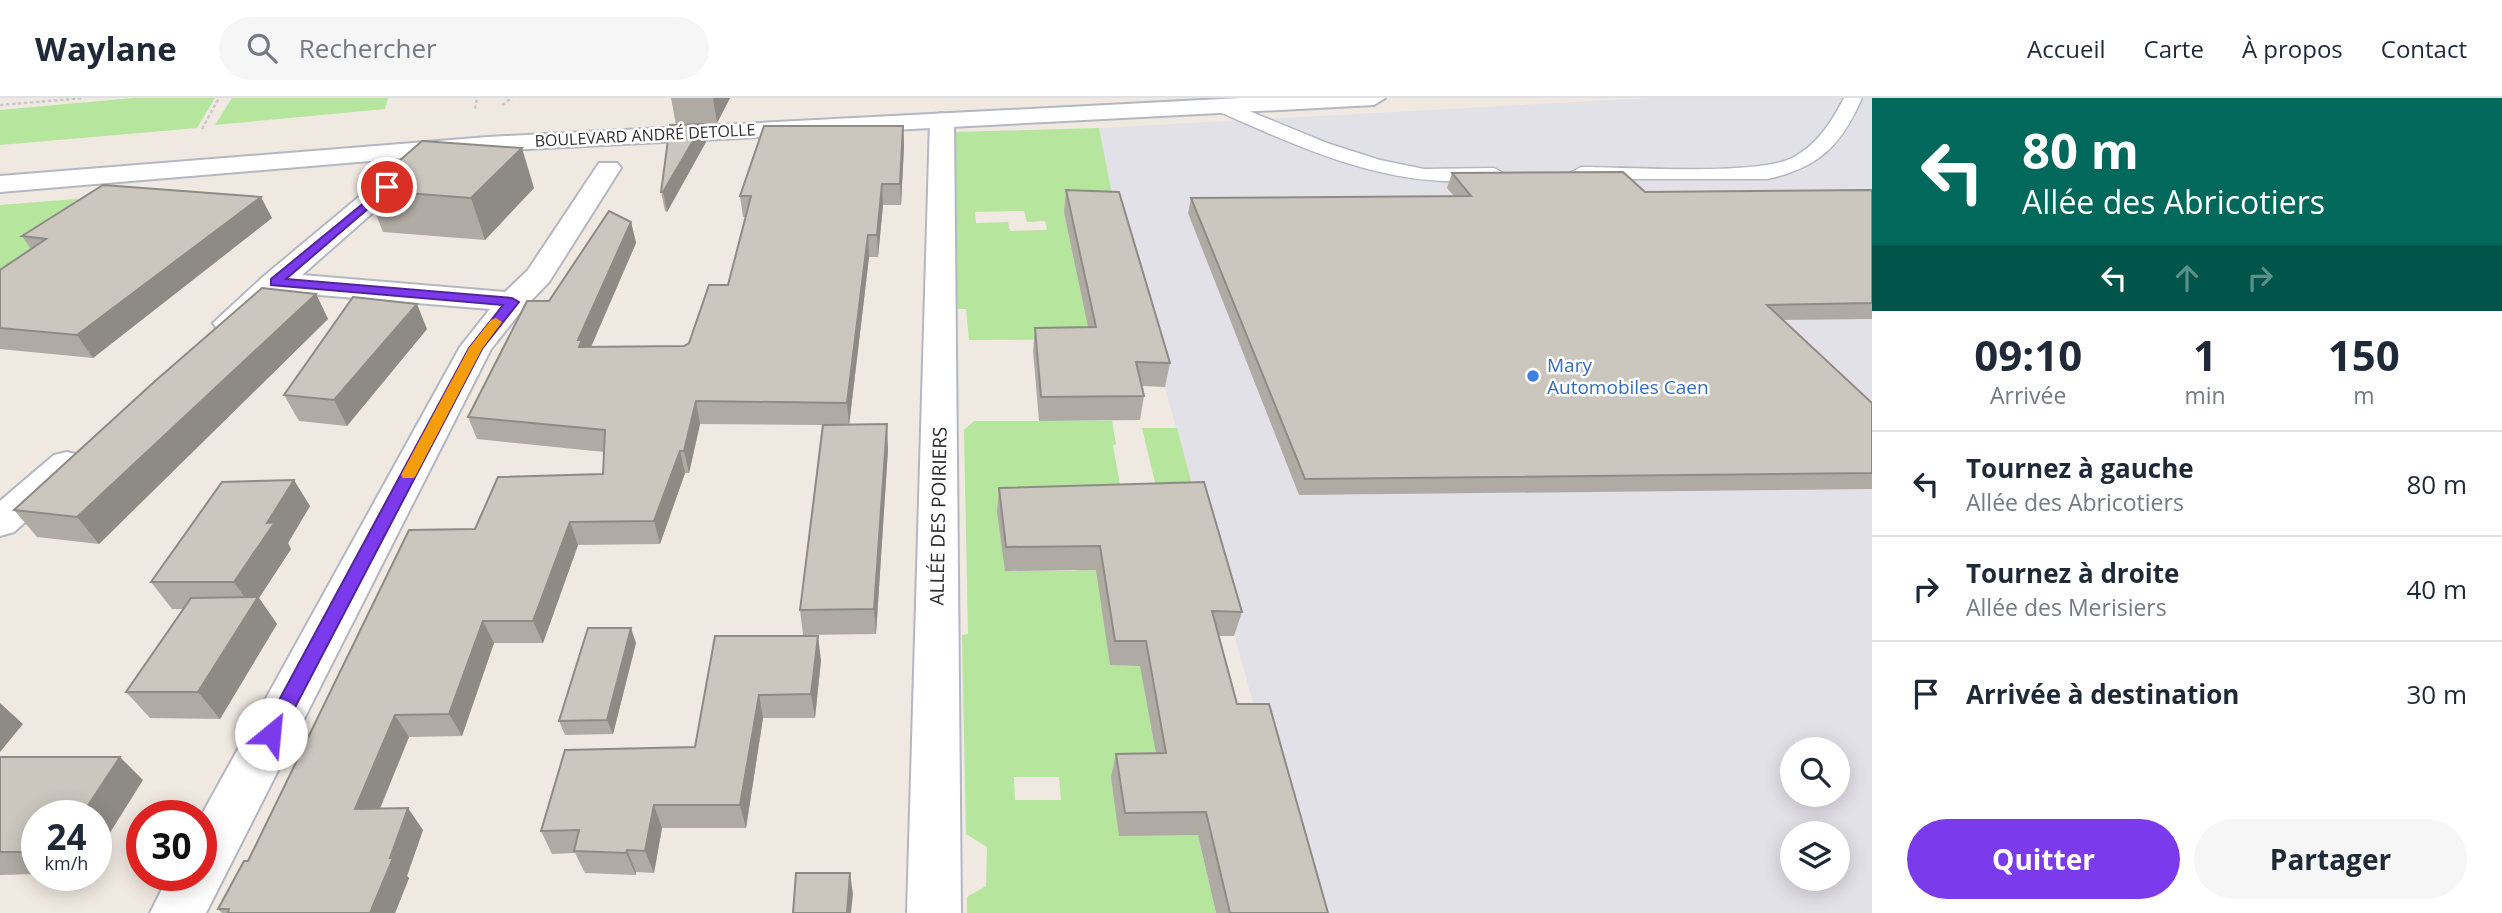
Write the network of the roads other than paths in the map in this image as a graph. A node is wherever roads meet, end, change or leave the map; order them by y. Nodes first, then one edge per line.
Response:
1 (1374, 98) edge
2 (1853, 98) edge
3 (1220, 105) junction
4 (946, 109) edge
5 (470, 117) junction
6 (422, 149) junction
7 (0, 161) edge
8 (608, 168) dead end
9 (1521, 174) edge
10 (1563, 174) edge
11 (0, 184) edge
12 (275, 282) junction
13 (512, 302) junction
14 (204, 344) edge
15 (92, 442) edge
16 (0, 522) edge
17 (217, 837) edge
18 (189, 891) edge
19 (177, 913) edge
20 (934, 913) edge

1 - 3 main road, BOULEVARD ANDRÉ DETOLLE
2 - 10 lane
3 - 4 main road, BOULEVARD ANDRÉ DETOLLE
3 - 9 lane
4 - 5 main road, BOULEVARD ANDRÉ DETOLLE
4 - 6 main road, BOULEVARD ANDRÉ DETOLLE
4 - 20 main road, ALLÉE DES POIRIERS
5 - 6 main road
5 - 7 main road, BOULEVARD ANDRÉ DETOLLE
6 - 11 main road, BOULEVARD ANDRÉ DETOLLE
6 - 12 main road
8 - 13 main road
12 - 13 main road
12 - 14 main road
13 - 17 main road
15 - 16 main road
18 - 19 main road

